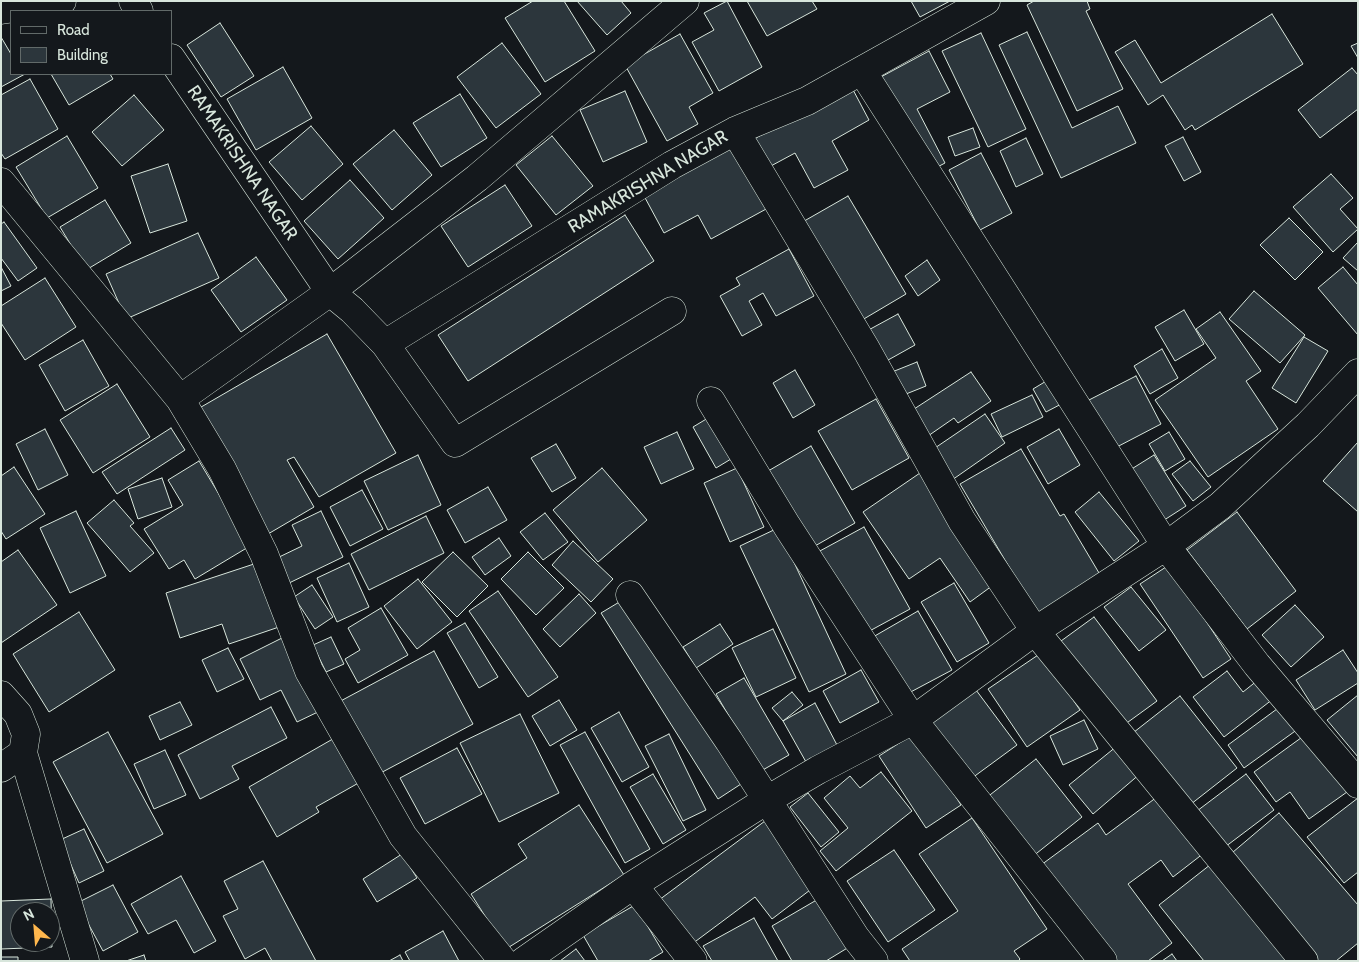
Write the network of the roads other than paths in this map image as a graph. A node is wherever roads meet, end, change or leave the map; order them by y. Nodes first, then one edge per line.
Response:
1 (62, 1) edge
2 (685, 1) edge
3 (986, 1) edge
4 (1, 10) edge
5 (172, 59) edge
6 (862, 71) junction
7 (735, 131) junction
8 (1, 182) edge
9 (330, 292) junction
10 (672, 310) dead end
11 (385, 344) junction
12 (1358, 373) edge
13 (180, 399) junction
14 (712, 401) dead end
15 (1166, 546) junction
16 (630, 594) dead end
17 (1035, 631) junction
18 (1, 695) edge
19 (913, 720) junction
20 (12, 760) edge
21 (1358, 784) edge
22 (767, 800) junction
23 (633, 885) junction
24 (85, 961) edge
25 (504, 961) edge
26 (524, 961) edge
27 (692, 961) edge
28 (874, 961) edge
29 (1103, 961) edge
30 (1304, 961) edge

1 - 4 street
2 - 9 street
3 - 6 street, RAMAKRISHNA NAGAR
5 - 9 street, RAMAKRISHNA NAGAR
6 - 7 street, RAMAKRISHNA NAGAR
6 - 15 street
7 - 11 street, RAMAKRISHNA NAGAR
7 - 17 street
8 - 13 street
9 - 11 street, RAMAKRISHNA NAGAR
9 - 13 street
10 - 11 street
12 - 15 street
13 - 25 street
14 - 19 street
15 - 17 street
15 - 21 street
16 - 22 street
17 - 19 street
17 - 30 street
18 - 20 street
19 - 22 street
19 - 29 street
20 - 24 street
22 - 23 street
22 - 28 street
23 - 26 street
23 - 27 street

